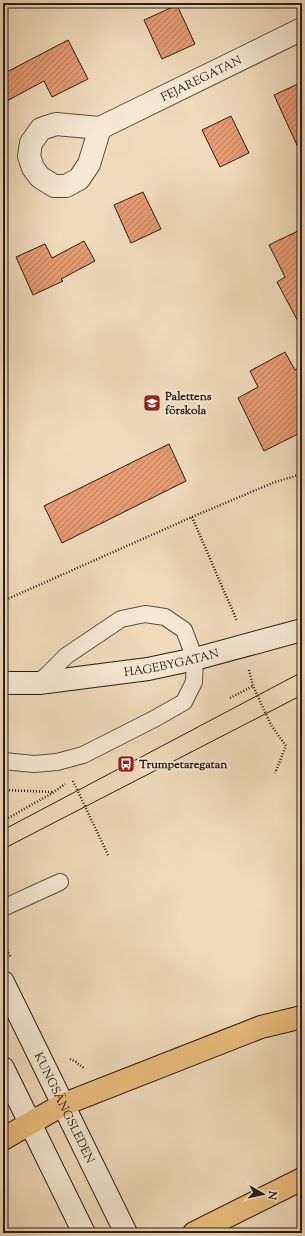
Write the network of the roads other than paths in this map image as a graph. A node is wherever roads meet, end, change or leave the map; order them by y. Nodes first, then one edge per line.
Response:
1 (302, 29) edge
2 (100, 128) dead end
3 (302, 630) edge
4 (195, 659) junction
5 (3, 683) edge
6 (39, 683) junction
7 (3, 699) edge
8 (3, 761) edge
9 (60, 882) dead end
10 (3, 908) edge
11 (3, 982) edge
12 (302, 1017) edge
13 (3, 1068) edge
14 (62, 1105) junction
15 (30, 1123) junction
16 (3, 1139) edge
17 (302, 1179) edge
18 (84, 1233) edge
19 (126, 1233) edge
20 (194, 1233) edge

1 - 2 street, FEJAREGATAN
3 - 4 street, HAGEBYGATAN
4 - 6 street, HAGEBYGATAN
4 - 6 lane
4 - 8 lane
5 - 6 street, HAGEBYGATAN
6 - 7 street, HAGEBYGATAN
9 - 10 lane
11 - 14 street, KUNGSÄNGSLEDEN
12 - 14 highway
13 - 15 street
14 - 15 highway
14 - 19 street, KUNGSÄNGSLEDEN
15 - 16 highway
15 - 18 street
17 - 20 highway

